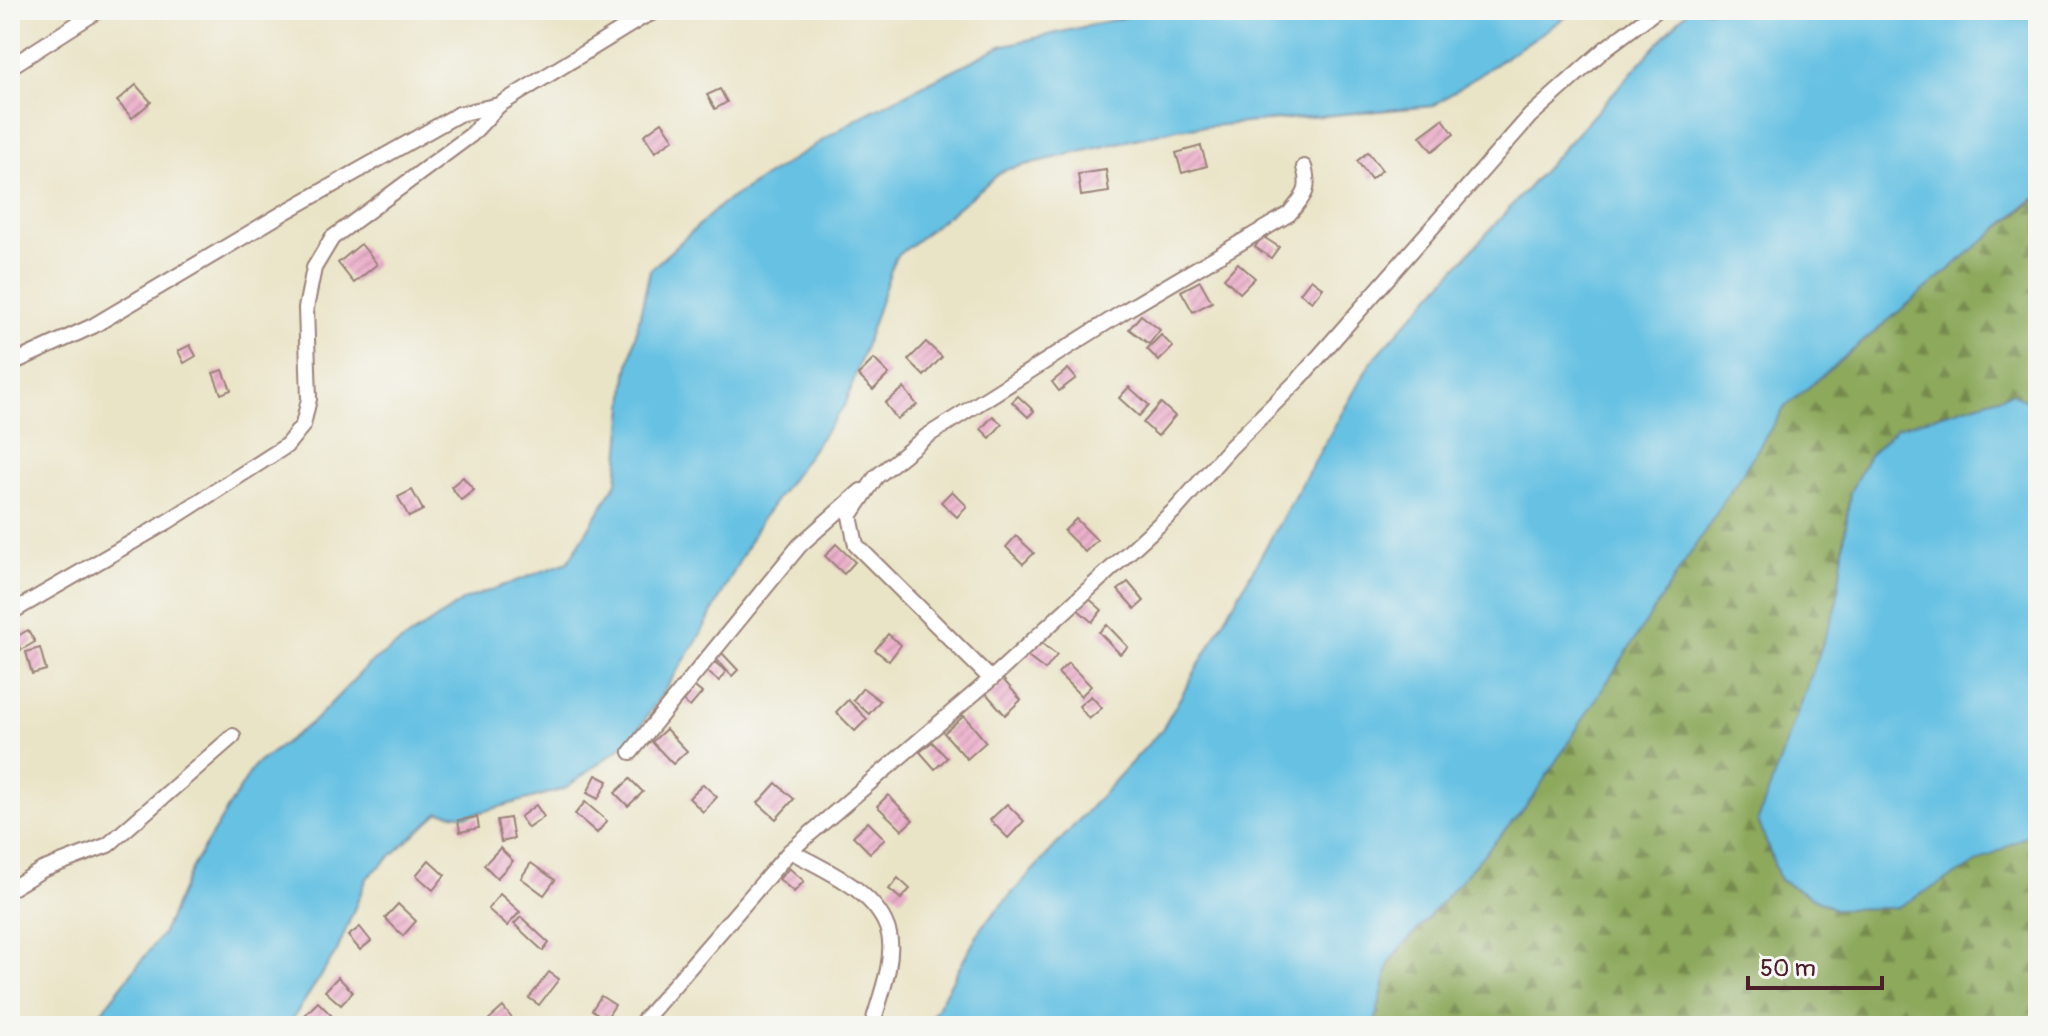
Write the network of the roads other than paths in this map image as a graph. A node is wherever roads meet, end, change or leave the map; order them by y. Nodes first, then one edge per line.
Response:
1 (99, 10) edge
2 (658, 10) edge
3 (1657, 10) edge
4 (10, 67) edge
5 (499, 105) junction
6 (1304, 167) dead end
7 (10, 364) edge
8 (876, 477) junction
9 (10, 613) edge
10 (991, 679) junction
11 (233, 736) dead end
12 (631, 752) dead end
13 (790, 851) junction
14 (10, 889) edge
15 (639, 1026) edge
16 (872, 1026) edge

1 - 4 street
2 - 5 street
3 - 10 street
5 - 7 street
5 - 9 street
6 - 8 street
8 - 10 street
8 - 12 street
10 - 13 street
11 - 14 street
13 - 15 street
13 - 16 street

